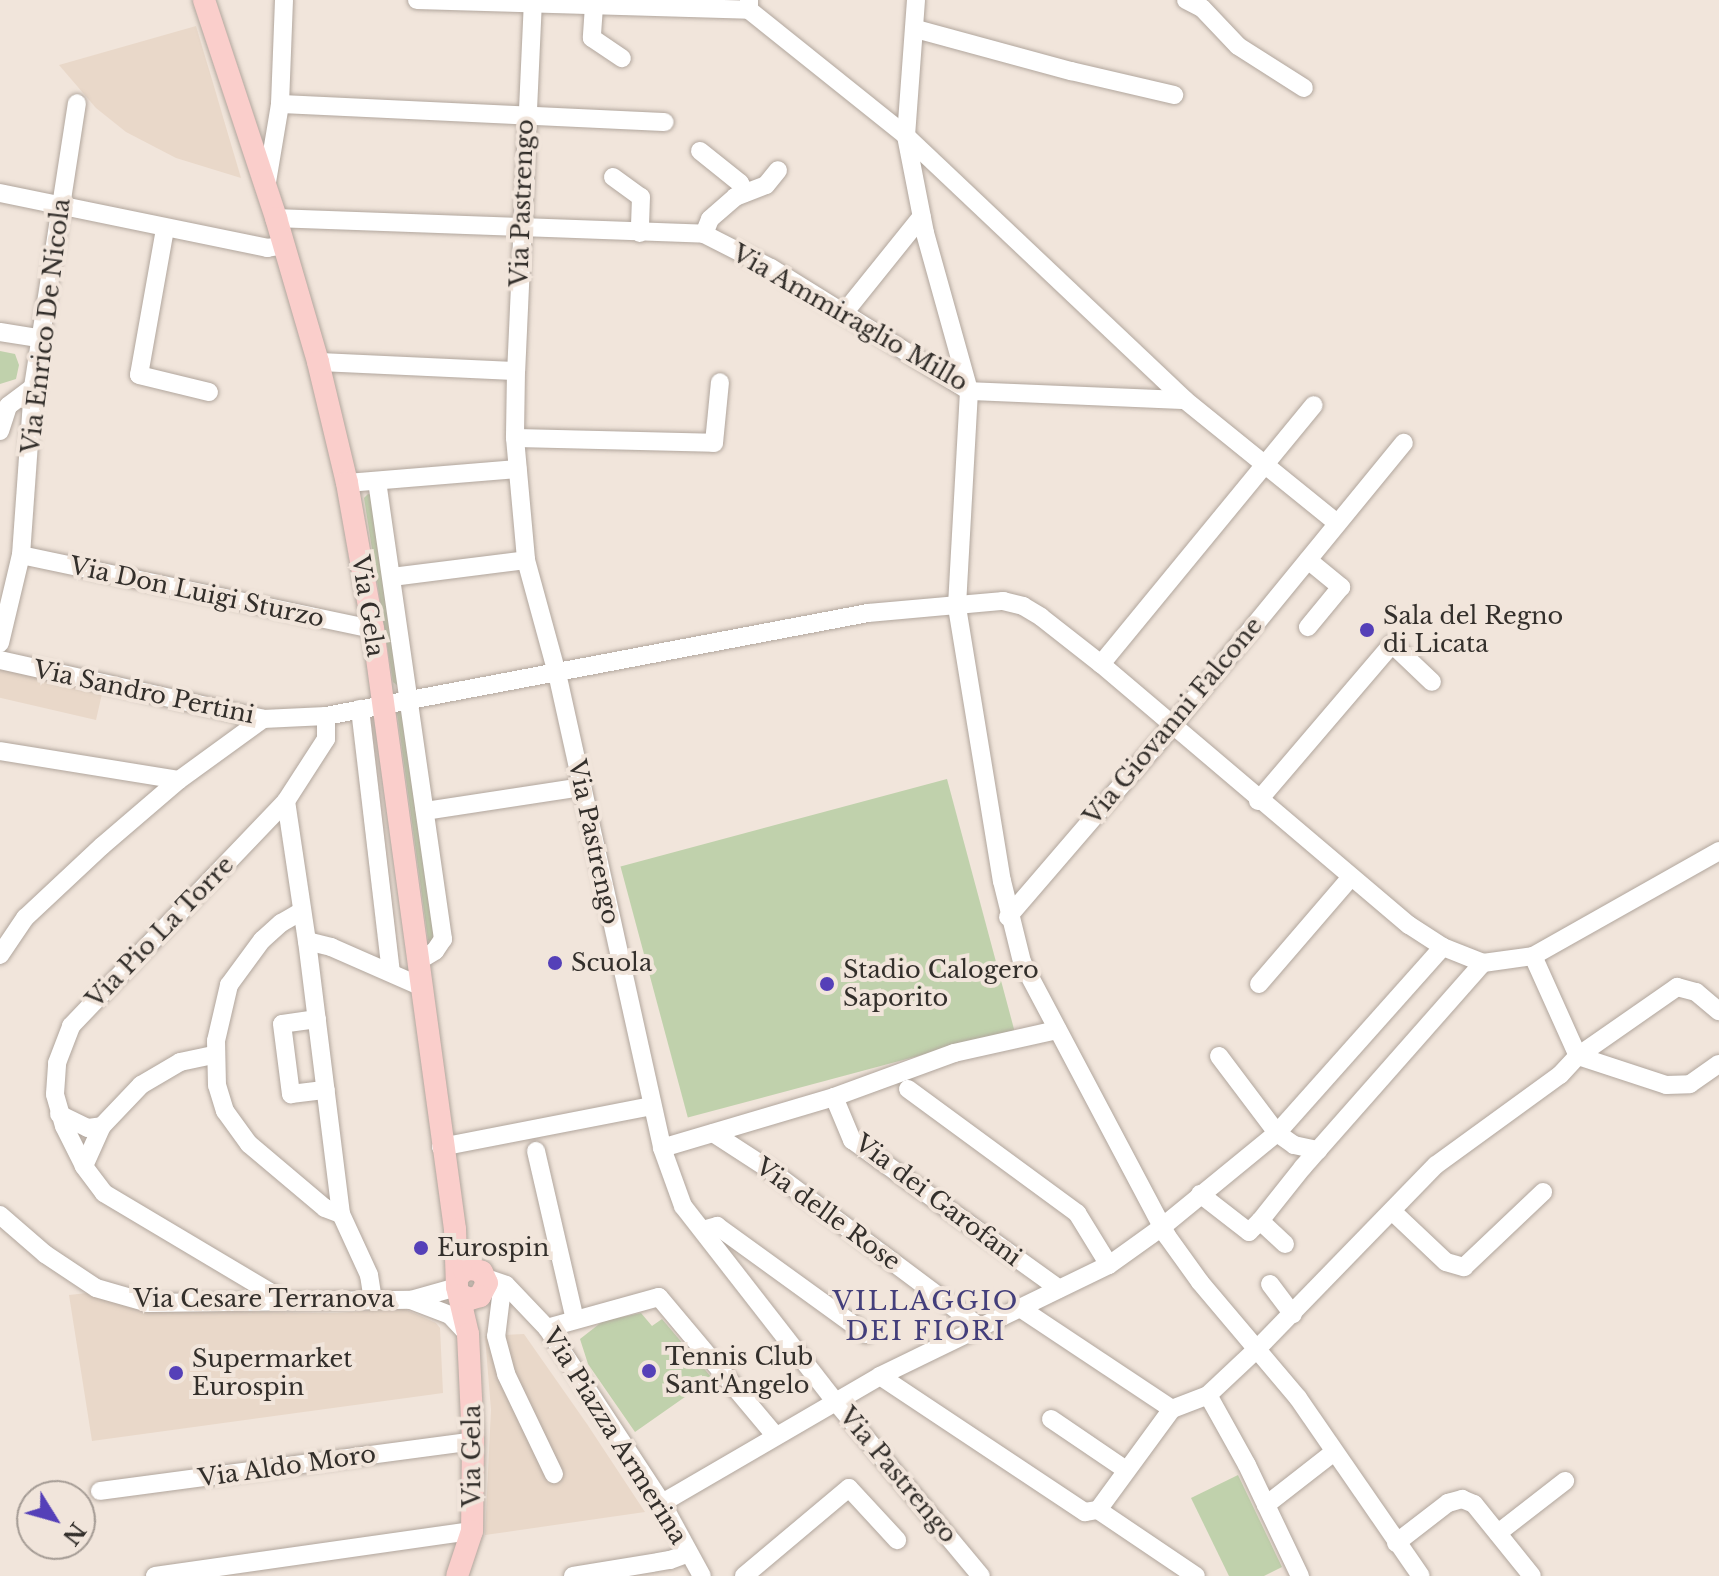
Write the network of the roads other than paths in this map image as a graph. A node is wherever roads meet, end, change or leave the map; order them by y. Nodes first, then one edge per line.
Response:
1 (204, 0) edge
2 (284, 0) edge
3 (417, 0) edge
4 (916, 0) edge
5 (533, 2) edge
6 (1202, 3) edge
7 (749, 5) edge
8 (594, 6) junction
9 (916, 29) junction
10 (622, 58) dead end
11 (1304, 88) dead end
12 (1174, 95) dead end
13 (77, 103) dead end
14 (280, 104) junction
15 (525, 117) junction
16 (665, 122) dead end
17 (906, 136) junction
18 (700, 151) dead end
19 (778, 170) dead end
20 (613, 177) dead end
21 (266, 191) junction
22 (0, 193) edge
23 (745, 193) junction
24 (63, 207) junction
25 (922, 216) junction
26 (276, 218) junction
27 (520, 226) junction
28 (165, 229) junction
29 (640, 233) junction
30 (704, 234) junction
31 (284, 245) junction
32 (844, 313) junction
33 (0, 332) edge
34 (39, 338) junction
35 (318, 362) junction
36 (516, 371) junction
37 (720, 382) dead end
38 (33, 387) junction
39 (969, 391) junction
40 (209, 392) dead end
41 (1185, 400) junction
42 (1314, 405) dead end
43 (0, 431) edge
44 (515, 438) junction
45 (1404, 443) dead end
46 (1263, 465) junction
47 (517, 469) junction
48 (377, 481) junction
49 (347, 483) junction
50 (1337, 523) junction
51 (21, 555) junction
52 (526, 560) junction
53 (1308, 560) junction
54 (392, 577) junction
55 (5, 600) edge
56 (957, 607) junction
57 (1308, 627) dead end
58 (373, 629) junction
59 (0, 643) edge
60 (0, 660) edge
61 (1101, 664) junction
62 (557, 673) junction
63 (1432, 682) dead end
64 (410, 700) junction
65 (384, 705) junction
66 (360, 709) junction
67 (326, 716) junction
68 (263, 719) junction
69 (1172, 726) junction
70 (0, 751) edge
71 (179, 780) junction
72 (582, 787) junction
73 (286, 801) junction
74 (1258, 801) junction
75 (425, 811) junction
76 (1719, 851) edge
77 (1351, 877) junction
78 (302, 911) junction
79 (1008, 917) junction
80 (7, 932) edge
81 (307, 941) junction
82 (1443, 947) junction
83 (0, 955) edge
84 (1533, 956) junction
85 (417, 962) junction
86 (1483, 963) junction
87 (391, 971) junction
88 (1259, 984) dead end
89 (420, 986) junction
90 (1719, 1011) edge
91 (317, 1019) junction
92 (1057, 1030) junction
93 (214, 1055) junction
94 (1219, 1056) dead end
95 (1578, 1056) junction
96 (1719, 1064) edge
97 (908, 1089) dead end
98 (326, 1090) junction
99 (834, 1097) junction
100 (651, 1106) junction
101 (59, 1114) junction
102 (102, 1126) junction
103 (713, 1133) junction
104 (1277, 1133) junction
105 (441, 1147) junction
106 (662, 1148) junction
107 (1318, 1150) junction
108 (536, 1151) dead end
109 (84, 1166) junction
110 (1543, 1192) dead end
111 (1200, 1194) junction
112 (1392, 1211) junction
113 (341, 1214) junction
114 (0, 1215) edge
115 (1260, 1221) junction
116 (1162, 1227) junction
117 (703, 1230) junction
118 (1285, 1244) dead end
119 (1109, 1265) junction
120 (1270, 1284) dead end
121 (475, 1287) junction
122 (1059, 1289) junction
123 (411, 1300) junction
124 (285, 1301) junction
125 (373, 1301) junction
126 (1020, 1308) junction
127 (1293, 1314) junction
128 (575, 1320) junction
129 (980, 1327) junction
130 (547, 1328) junction
131 (468, 1334) junction
132 (866, 1334) dead end
133 (1256, 1350) junction
134 (880, 1376) junction
135 (1208, 1395) junction
136 (835, 1401) junction
137 (1172, 1409) junction
138 (1051, 1419) dead end
139 (775, 1435) junction
140 (473, 1441) junction
141 (1334, 1452) junction
142 (1126, 1470) junction
143 (554, 1474) dead end
144 (1565, 1481) dead end
145 (100, 1491) dead end
146 (662, 1503) junction
147 (1266, 1505) junction
148 (1098, 1510) junction
149 (472, 1531) junction
150 (1498, 1533) junction
151 (897, 1540) dead end
152 (1396, 1543) junction
153 (689, 1553) junction
154 (747, 1575) edge
155 (155, 1576) edge
156 (457, 1576) edge
157 (573, 1576) edge
158 (702, 1576) edge
159 (981, 1576) edge
160 (1196, 1576) edge
161 (1300, 1576) edge
162 (1421, 1576) edge
163 (1532, 1576) edge

1 - 21 main road, Via Gela
2 - 14 street
3 - 5 street
4 - 9 street
5 - 8 street
5 - 15 street, Via Pastrengo
6 - 11 street
7 - 8 street
7 - 17 street
8 - 10 street
9 - 12 street
9 - 17 street
13 - 24 street, Via Enrico De Nicola
14 - 15 street
14 - 21 street
15 - 16 street
15 - 27 street, Via Pastrengo
17 - 25 street
17 - 41 street
18 - 23 street
19 - 23 street
20 - 29 street
21 - 26 main road, Via Gela
22 - 24 street
23 - 30 street
24 - 28 street
24 - 34 street, Via Enrico De Nicola
25 - 32 street
25 - 39 street
26 - 27 street, Via Ammiraglio Millo
26 - 31 main road, Via Gela
27 - 29 street, Via Ammiraglio Millo
27 - 36 street, Via Pastrengo
28 - 31 street
28 - 40 street
29 - 30 street, Via Ammiraglio Millo
30 - 32 street, Via Ammiraglio Millo
31 - 35 main road, Via Gela
32 - 39 street, Via Ammiraglio Millo
33 - 34 street
34 - 38 street, Via Enrico De Nicola
35 - 36 street
35 - 49 main road, Via Gela
36 - 44 street, Via Pastrengo
37 - 44 street
38 - 43 street
38 - 51 street, Via Enrico De Nicola
39 - 41 street, Via Ammiraglio Millo
39 - 56 street
41 - 46 street
42 - 46 street
44 - 47 street, Via Pastrengo
45 - 50 street, Via Giovanni Falcone
46 - 50 street
46 - 61 street
47 - 48 street
47 - 52 street, Via Pastrengo
48 - 49 street
48 - 54 street
49 - 58 main road, Via Gela
50 - 53 street, Via Giovanni Falcone
51 - 55 street, Via Enrico De Nicola
51 - 58 street, Via Don Luigi Sturzo
52 - 54 street
52 - 62 street, Via Pastrengo
53 - 57 street
53 - 69 street, Via Giovanni Falcone
54 - 64 street
55 - 59 street, Via Enrico De Nicola
56 - 61 street, Via Sandro Pertini
56 - 62 street, Via Sandro Pertini
56 - 79 street
58 - 65 main road, Via Gela
60 - 68 street, Via Sandro Pertini
61 - 69 street, Via Sandro Pertini
62 - 64 street, Via Sandro Pertini
62 - 72 street, Via Pastrengo
63 - 74 street
64 - 65 street, Via Sandro Pertini
64 - 75 street
65 - 66 street, Via Sandro Pertini
65 - 85 main road, Via Gela
66 - 67 street, Via Sandro Pertini
66 - 87 street
67 - 68 street, Via Sandro Pertini
67 - 73 street, Via Pio La Torre
68 - 71 street
69 - 74 street, Via Sandro Pertini
69 - 79 street, Via Giovanni Falcone
70 - 71 street
71 - 80 street
72 - 75 street
72 - 100 street, Via Pastrengo
73 - 78 street
73 - 101 street, Via Pio La Torre
74 - 77 street, Via Sandro Pertini
75 - 85 street
76 - 84 street
77 - 82 street, Via Sandro Pertini
77 - 88 street
78 - 81 street
78 - 93 street
79 - 92 street
80 - 83 street
81 - 87 street
81 - 91 street
82 - 86 street, Via Sandro Pertini
82 - 104 street
84 - 86 street
84 - 95 street
85 - 89 main road, Via Gela
86 - 107 street
87 - 89 street
89 - 105 main road, Via Gela
90 - 95 street
91 - 98 street
91 - 98 street
92 - 99 street
92 - 116 street
93 - 102 street
93 - 113 street
94 - 104 street
95 - 96 street
95 - 112 street
97 - 119 street
98 - 113 street
99 - 103 street
99 - 122 street, Via dei Garofani
100 - 105 street
100 - 106 street, Via Pastrengo
101 - 102 street
101 - 109 street, Via Pio La Torre
102 - 109 street
103 - 106 street
103 - 129 street, Via delle Rose
104 - 107 street
104 - 111 street
105 - 121 main road, Via Gela
106 - 117 street, Via Pastrengo
107 - 115 street
108 - 128 street
109 - 124 street, Via Pio La Torre
110 - 112 street
111 - 115 street
111 - 116 street
112 - 127 street
113 - 125 street
114 - 124 street, Via Cesare Terranova
115 - 118 street
116 - 119 street
116 - 133 street
117 - 132 street
117 - 136 street, Via Pastrengo
119 - 122 street
120 - 127 street
121 - 123 street
121 - 130 street, Via Piazza Armerina
121 - 131 main road, Via Gela
121 - 143 street
122 - 126 street
123 - 125 street, Via Cesare Terranova
123 - 131 street
124 - 125 street, Via Cesare Terranova
126 - 129 street
126 - 137 street
127 - 133 street
128 - 130 street
128 - 139 street
129 - 134 street
130 - 146 street, Via Piazza Armerina
131 - 140 main road, Via Gela
133 - 135 street
133 - 141 street
134 - 136 street
134 - 148 street
135 - 137 street
135 - 147 street
136 - 139 street
136 - 159 street, Via Pastrengo
137 - 142 street
138 - 142 street
139 - 146 street
140 - 145 street, Via Aldo Moro
140 - 149 main road, Via Gela
141 - 147 street
141 - 152 street
142 - 148 street
144 - 150 street
146 - 153 street, Via Piazza Armerina
147 - 161 street
148 - 160 street
149 - 155 street
149 - 156 main road, Via Gela
150 - 152 street
150 - 163 street
151 - 154 street
152 - 162 street
153 - 157 street
153 - 158 street, Via Piazza Armerina

